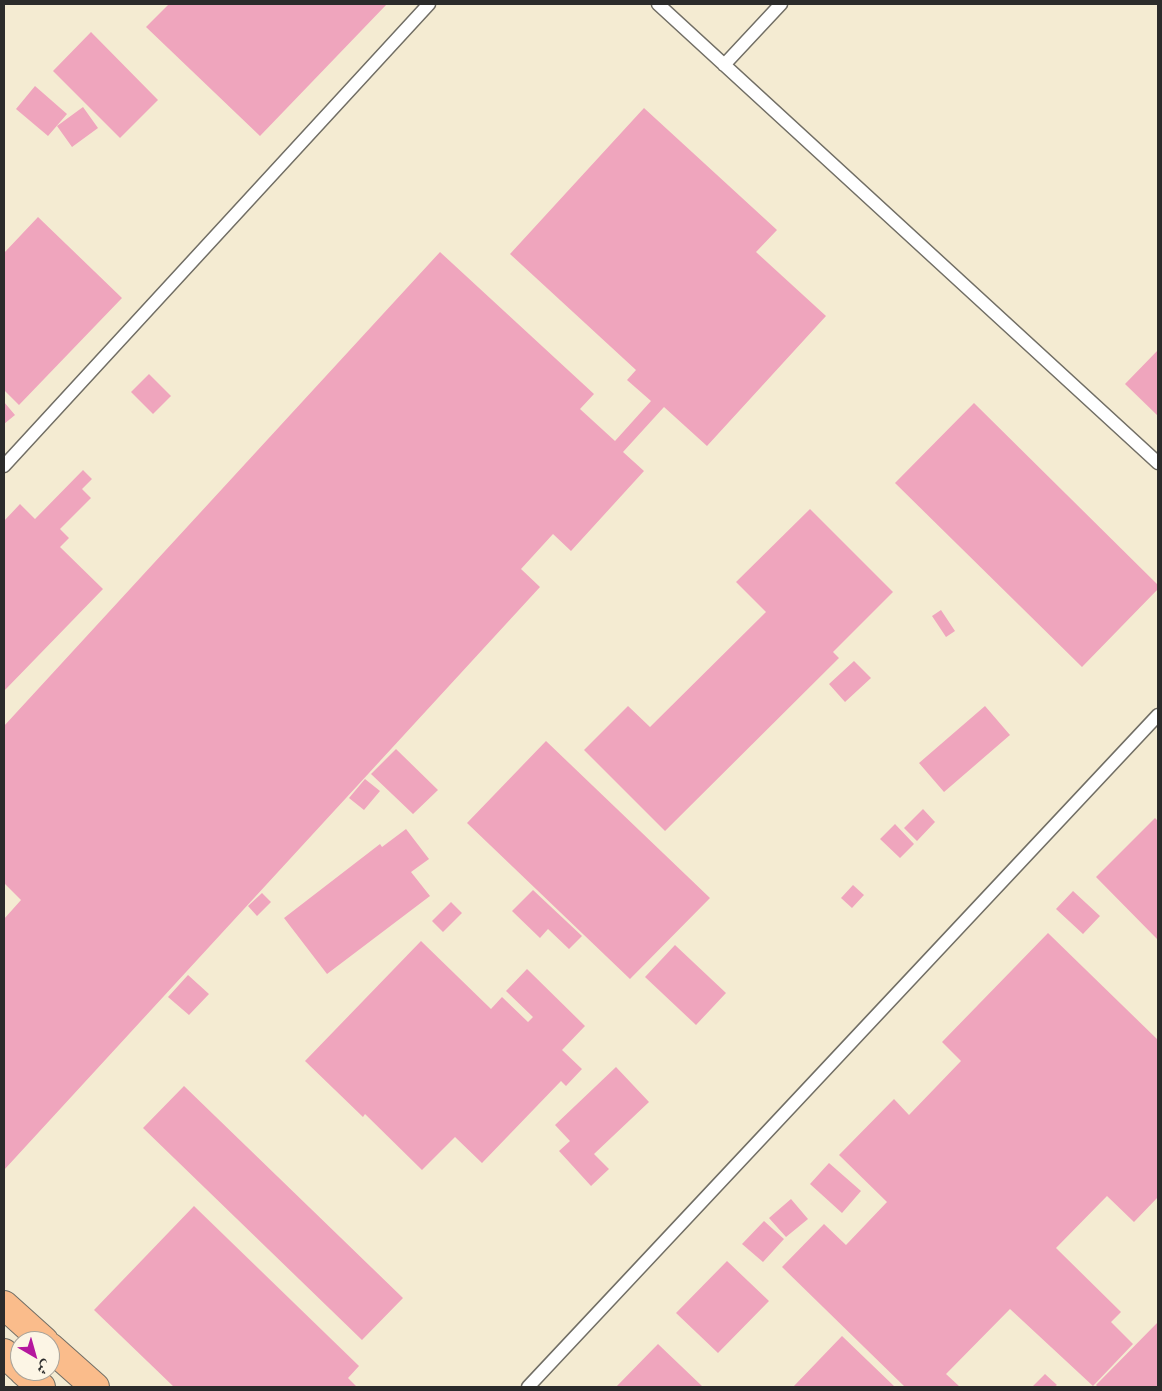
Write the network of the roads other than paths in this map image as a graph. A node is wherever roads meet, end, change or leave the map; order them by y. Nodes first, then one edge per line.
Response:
1 (429, 4) edge
2 (658, 4) edge
3 (781, 4) edge
4 (724, 65) junction
5 (1158, 463) edge
6 (4, 466) edge
7 (1158, 715) edge
8 (4, 1305) edge
9 (33, 1331) edge
10 (60, 1356) edge
11 (95, 1387) edge
12 (528, 1387) edge

1 - 6 lane
2 - 4 lane
3 - 4 lane
4 - 5 lane
7 - 12 lane
8 - 9 main road
10 - 11 main road

